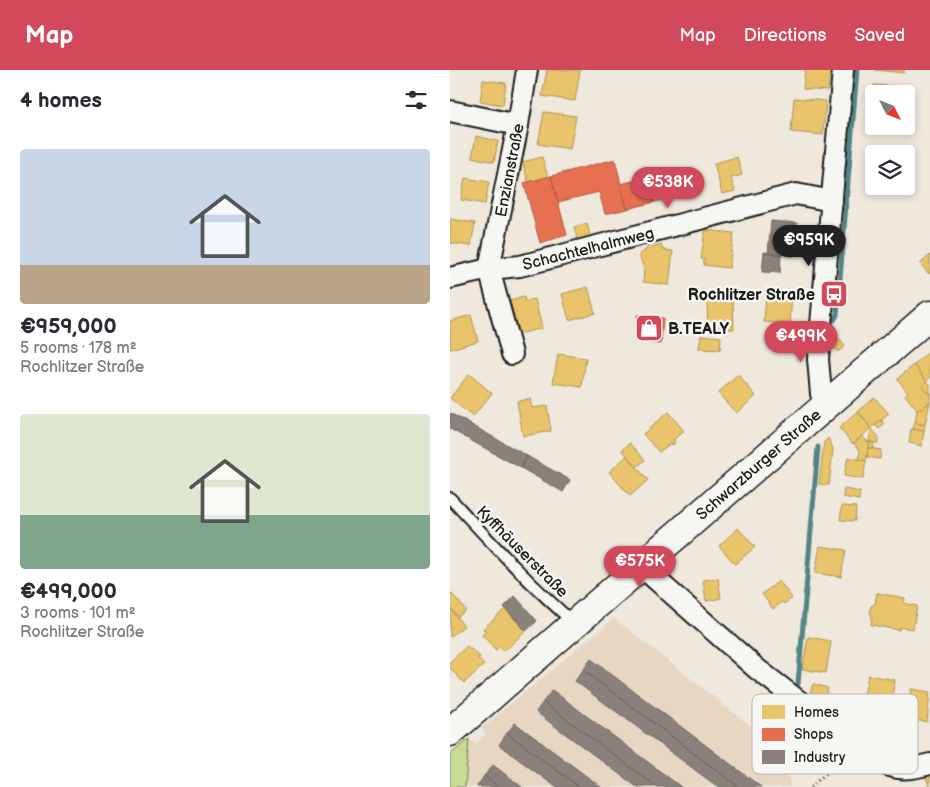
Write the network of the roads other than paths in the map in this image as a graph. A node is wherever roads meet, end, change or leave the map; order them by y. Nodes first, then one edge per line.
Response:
1 (527, 70) edge
2 (843, 70) edge
3 (450, 111) edge
4 (518, 125) junction
5 (832, 201) junction
6 (489, 269) junction
7 (450, 278) edge
8 (930, 315) edge
9 (512, 354) dead end
10 (828, 402) junction
11 (450, 498) edge
12 (651, 575) junction
13 (576, 624) junction
14 (790, 694) edge
15 (450, 732) edge
16 (930, 764) edge
17 (918, 768) edge

1 - 4 street, Enzianstraße
2 - 5 street
3 - 4 street
4 - 6 street, Enzianstraße
5 - 6 street, Schachtelhalmweg
5 - 10 street
6 - 7 street, Schachtelhalmweg
6 - 9 street
8 - 10 street, Schwarzburger Straße
10 - 12 street, Schwarzburger Straße
11 - 13 lane, Kyffhäuserstraße
12 - 13 street, Schwarzburger Straße
12 - 14 street
13 - 15 street, Schwarzburger Straße
16 - 17 street

